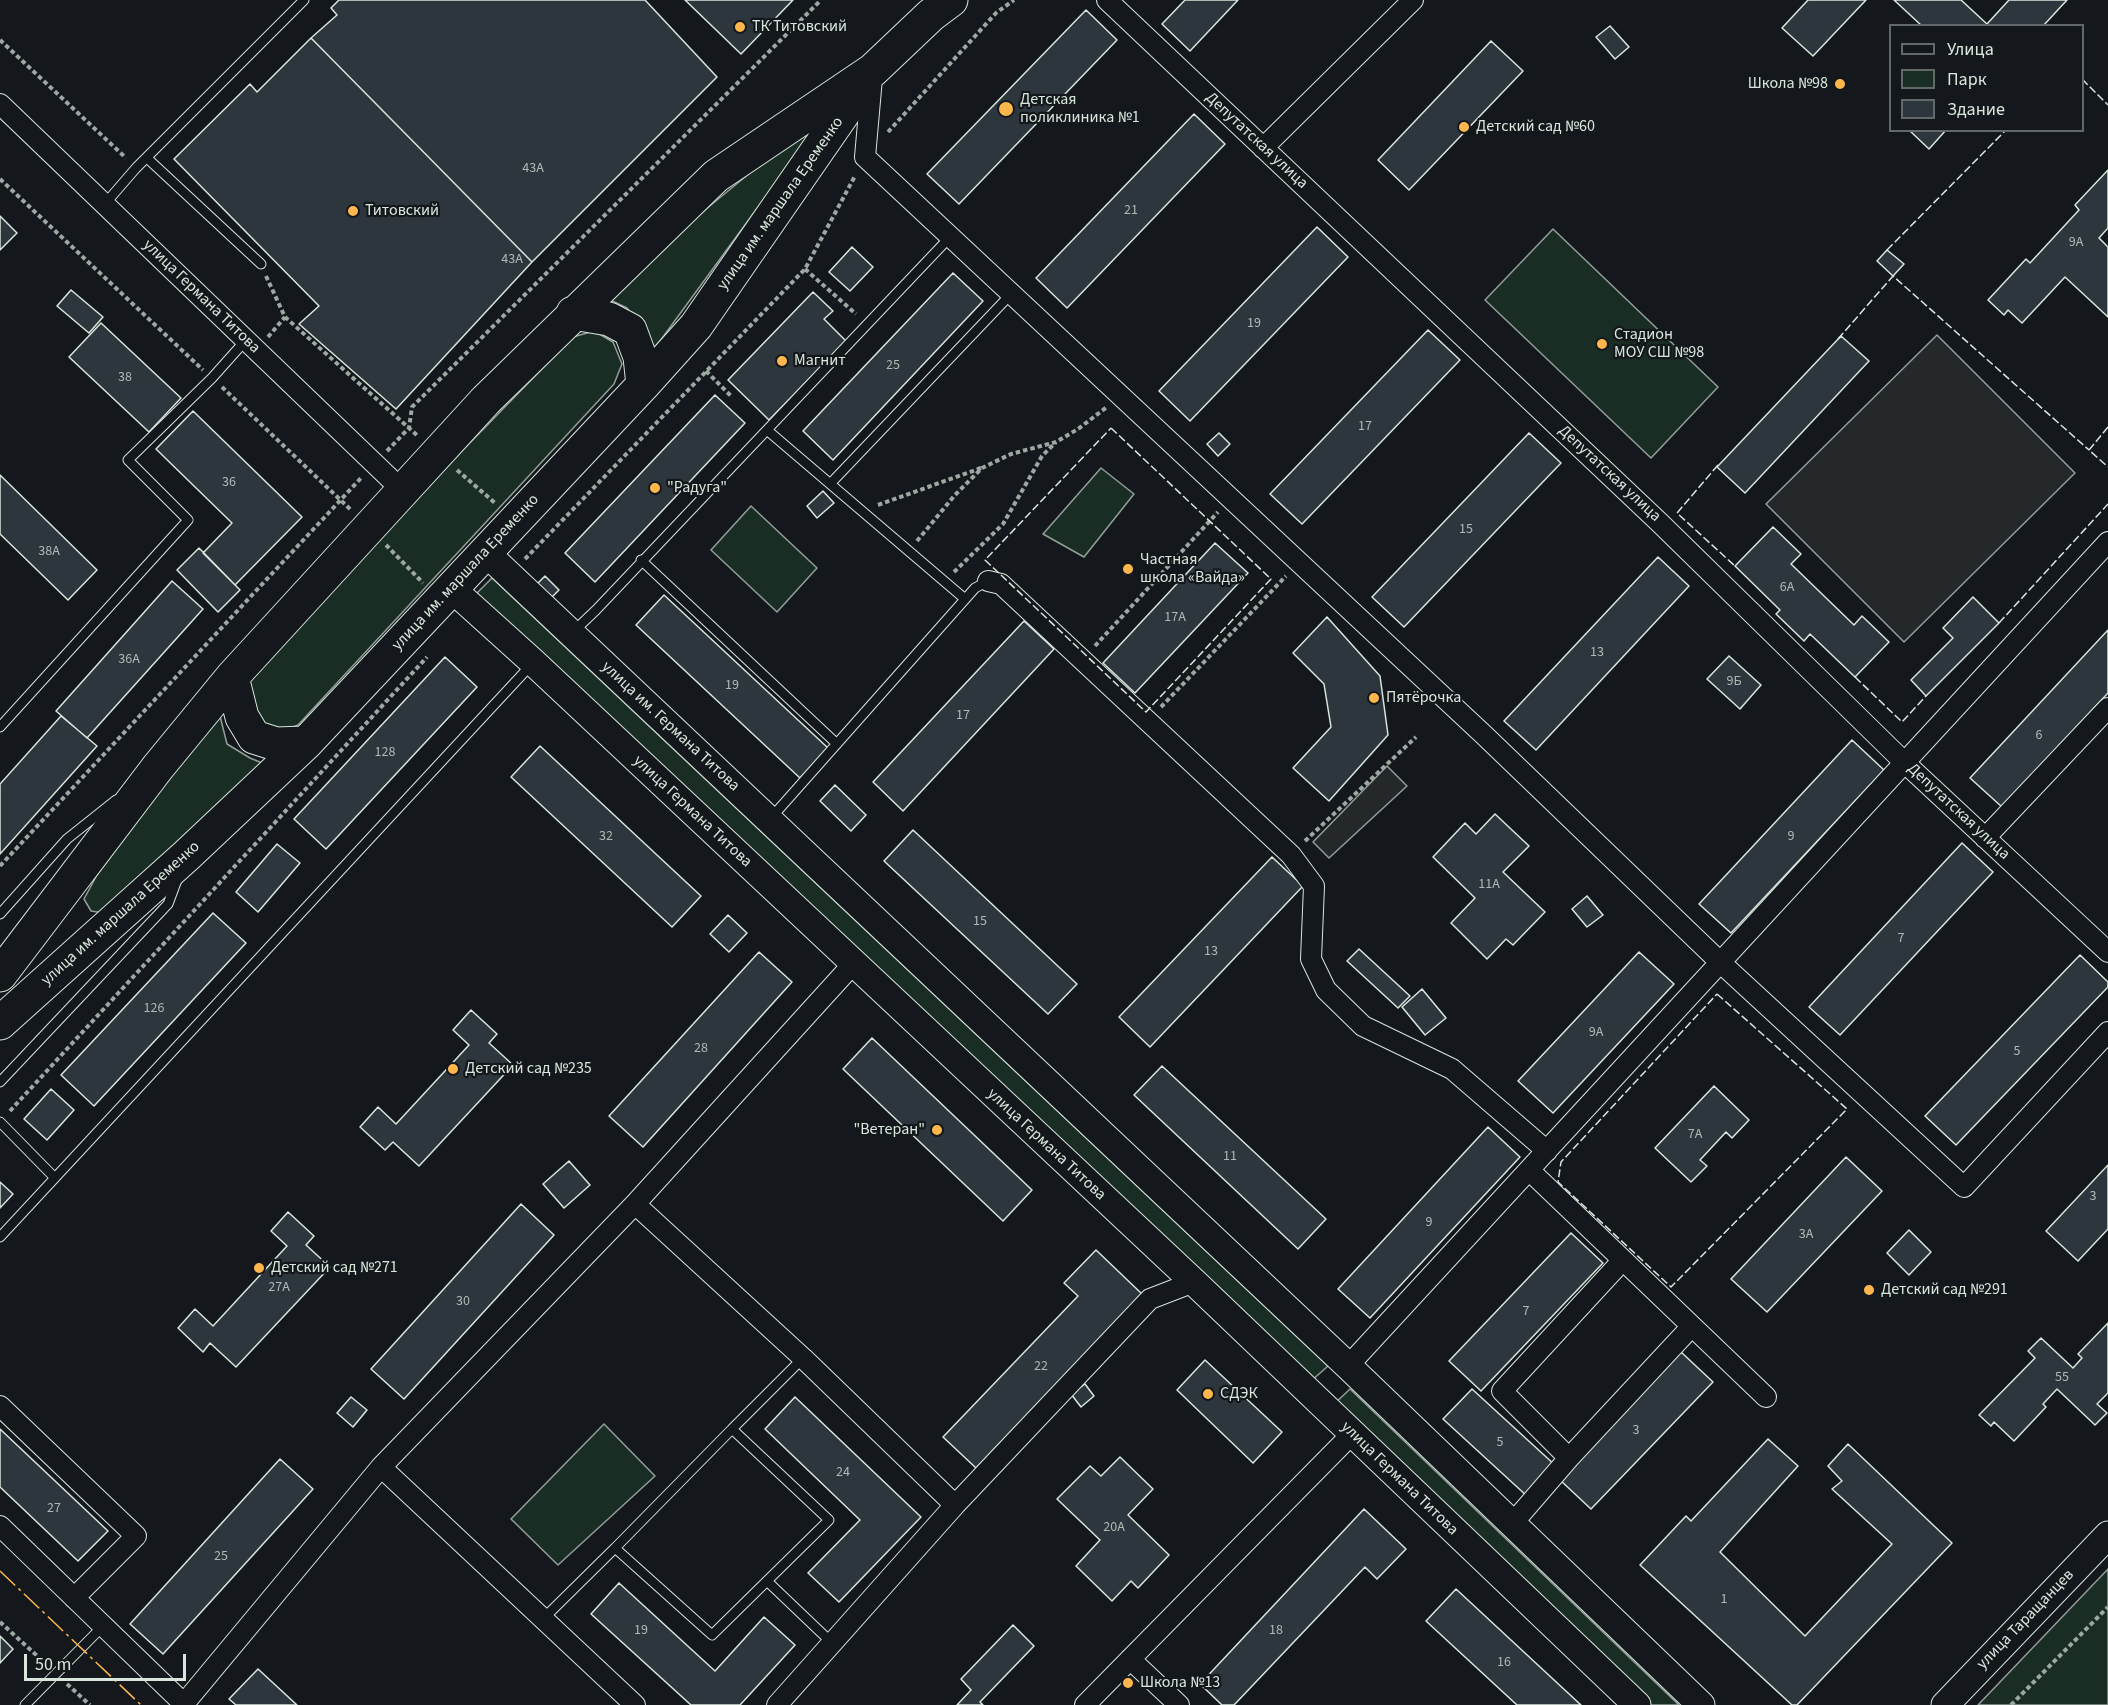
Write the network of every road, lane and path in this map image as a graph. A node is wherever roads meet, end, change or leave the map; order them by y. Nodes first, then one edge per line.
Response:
1 (304, 0) edge
2 (821, 0) edge
3 (1014, 0) edge
4 (1107, 0) edge
5 (1413, 0) edge
6 (935, 8) edge
7 (0, 40) edge
8 (873, 70) junction
9 (0, 104) edge
10 (1263, 148) junction
11 (865, 157) junction
12 (147, 158) junction
13 (136, 168) junction
14 (0, 179) edge
15 (104, 205) junction
16 (950, 237) junction
17 (261, 264) joint
18 (805, 269) junction
19 (1011, 294) junction
20 (573, 313) junction
21 (867, 325) junction
22 (245, 340) junction
23 (706, 372) junction
24 (212, 378) junction
25 (643, 385) junction
26 (732, 397) dead end
27 (1110, 405) dead end
28 (409, 428) junction
29 (767, 430) junction
30 (1056, 442) junction
31 (437, 452) junction
32 (374, 464) junction
33 (982, 468) junction
34 (830, 484) junction
35 (402, 490) junction
36 (1230, 498) junction
37 (341, 499) junction
38 (862, 511) junction
39 (516, 520) junction
40 (368, 527) junction
41 (2108, 542) edge
42 (540, 543) junction
43 (534, 550) dead end
44 (909, 551) junction
45 (485, 552) junction
46 (641, 560) junction
47 (1287, 575) dead end
48 (988, 581) joint
49 (945, 582) junction
50 (446, 594) junction
51 (965, 599) junction
52 (571, 634) junction
53 (433, 651) dead end
54 (1083, 660) junction
55 (533, 662) junction
56 (232, 677) junction
57 (2108, 708) edge
58 (1148, 721) junction
59 (0, 727) edge
60 (1416, 736) dead end
61 (306, 743) junction
62 (837, 744) junction
63 (1904, 762) junction
64 (158, 767) junction
65 (769, 821) junction
66 (1985, 838) junction
67 (1291, 855) junction
68 (186, 856) junction
69 (0, 867) edge
70 (0, 914) edge
71 (2107, 949) edge
72 (1721, 963) junction
73 (853, 964) junction
74 (0, 975) edge
75 (0, 1023) edge
76 (2108, 1032) edge
77 (0, 1082) edge
78 (0, 1122) edge
79 (1547, 1151) junction
80 (1530, 1170) junction
81 (55, 1178) junction
82 (635, 1204) junction
83 (0, 1236) edge
84 (1622, 1260) junction
85 (1194, 1282) junction
86 (1692, 1326) junction
87 (803, 1358) junction
88 (1351, 1369) junction
89 (1766, 1397) dead end
90 (1322, 1405) junction
91 (0, 1406) edge
92 (732, 1429) junction
93 (1352, 1434) junction
94 (1569, 1458) junction
95 (381, 1467) junction
96 (955, 1505) junction
97 (1512, 1524) junction
98 (0, 1526) edge
99 (2108, 1535) edge
100 (615, 1548) junction
101 (767, 1581) junction
102 (74, 1598) junction
103 (2108, 1607) edge
104 (543, 1619) junction
105 (103, 1626) junction
106 (833, 1644) junction
107 (1130, 1659) junction
108 (25, 1705) edge
109 (184, 1705) edge
110 (635, 1705) edge
111 (777, 1705) edge
112 (1085, 1705) edge
113 (1179, 1705) edge
114 (1637, 1705) edge
115 (1701, 1705) edge
116 (1945, 1705) edge
117 (2011, 1705) edge

1 - 12 lane
2 - 28 path
3 - 11 path
4 - 10 street, Депутатская улица
5 - 10 street
6 - 8 highway, улица им. маршала Еременко
7 - 13 path
8 - 11 street
8 - 20 highway, улица им. маршала Еременко
8 - 25 highway, улица им. маршала Еременко
9 - 15 street, улица Германа Титова
10 - 63 street, Депутатская улица
11 - 16 street
11 - 18 path
12 - 13 lane
12 - 17 lane
13 - 15 lane
14 - 24 path
15 - 22 street, улица Германа Титова
16 - 19 street
16 - 21 lane
17 - 28 path
18 - 21 path
18 - 23 path
19 - 34 lane
19 - 36 street
20 - 25 highway
20 - 31 highway, улица им. маршала Еременко
21 - 29 lane
22 - 24 lane
22 - 32 street, улица Германа Титова
23 - 26 path
23 - 42 path
24 - 37 path
24 - 59 lane
25 - 39 highway, улица им. маршала Еременко
27 - 30 path
28 - 31 path
28 - 32 path
29 - 34 lane
29 - 46 lane
30 - 33 path
30 - 49 path
31 - 35 highway, улица им. маршала Еременко
31 - 39 path
32 - 35 street, улица Германа Титова
32 - 37 path
33 - 38 path
33 - 44 path
34 - 38 lane
35 - 40 highway, улица им. маршала Еременко
36 - 54 path
36 - 72 street
37 - 40 path
37 - 69 path
38 - 44 lane
39 - 42 path
39 - 45 highway, улица им. маршала Еременко
40 - 50 path
40 - 56 highway, улица им. маршала Еременко
41 - 63 street
42 - 43 path
44 - 49 lane
45 - 50 highway, улица им. маршала Еременко
45 - 52 street
46 - 52 lane
46 - 62 lane
47 - 58 path
48 - 51 lane
48 - 54 street
49 - 51 lane
50 - 55 street, улица Германа Титова
50 - 61 highway, улица им. маршала Еременко
51 - 62 lane
52 - 65 street, улица им. Германа Титова
53 - 78 path
54 - 58 street
55 - 73 street, улица Германа Титова
55 - 81 lane
56 - 61 highway
56 - 64 highway, улица им. маршала Еременко
57 - 66 street
58 - 67 street
60 - 67 path
61 - 68 highway, улица им. маршала Еременко
62 - 65 lane
63 - 66 street, Депутатская улица
63 - 72 street
64 - 70 lane
64 - 74 highway, улица им. маршала Еременко
65 - 88 street
66 - 71 street, Депутатская улица
67 - 79 street
68 - 75 highway, улица им. маршала Еременко
68 - 77 lane
72 - 76 street
72 - 79 street
73 - 82 street
73 - 85 street, улица Германа Титова
78 - 81 lane
79 - 80 street
80 - 84 street
80 - 88 street
81 - 83 lane
82 - 87 street
82 - 95 street
84 - 86 street
84 - 94 street
85 - 90 street, улица Германа Титова
85 - 96 street
86 - 89 street
86 - 94 street
87 - 92 lane
87 - 96 street
88 - 90 street
88 - 97 street
90 - 93 street, улица Германа Титова
91 - 102 street
92 - 100 lane
92 - 101 lane
93 - 107 street
93 - 114 street, улица Германа Титова
94 - 97 street
95 - 104 street
95 - 109 street
96 - 106 street
97 - 115 street
98 - 102 street
99 - 116 street, улица Таращанцев
100 - 101 lane
100 - 104 lane
101 - 106 lane
102 - 105 street
103 - 117 path
104 - 110 street
105 - 108 lane
105 - 109 street
106 - 111 street
107 - 112 street
107 - 113 street

